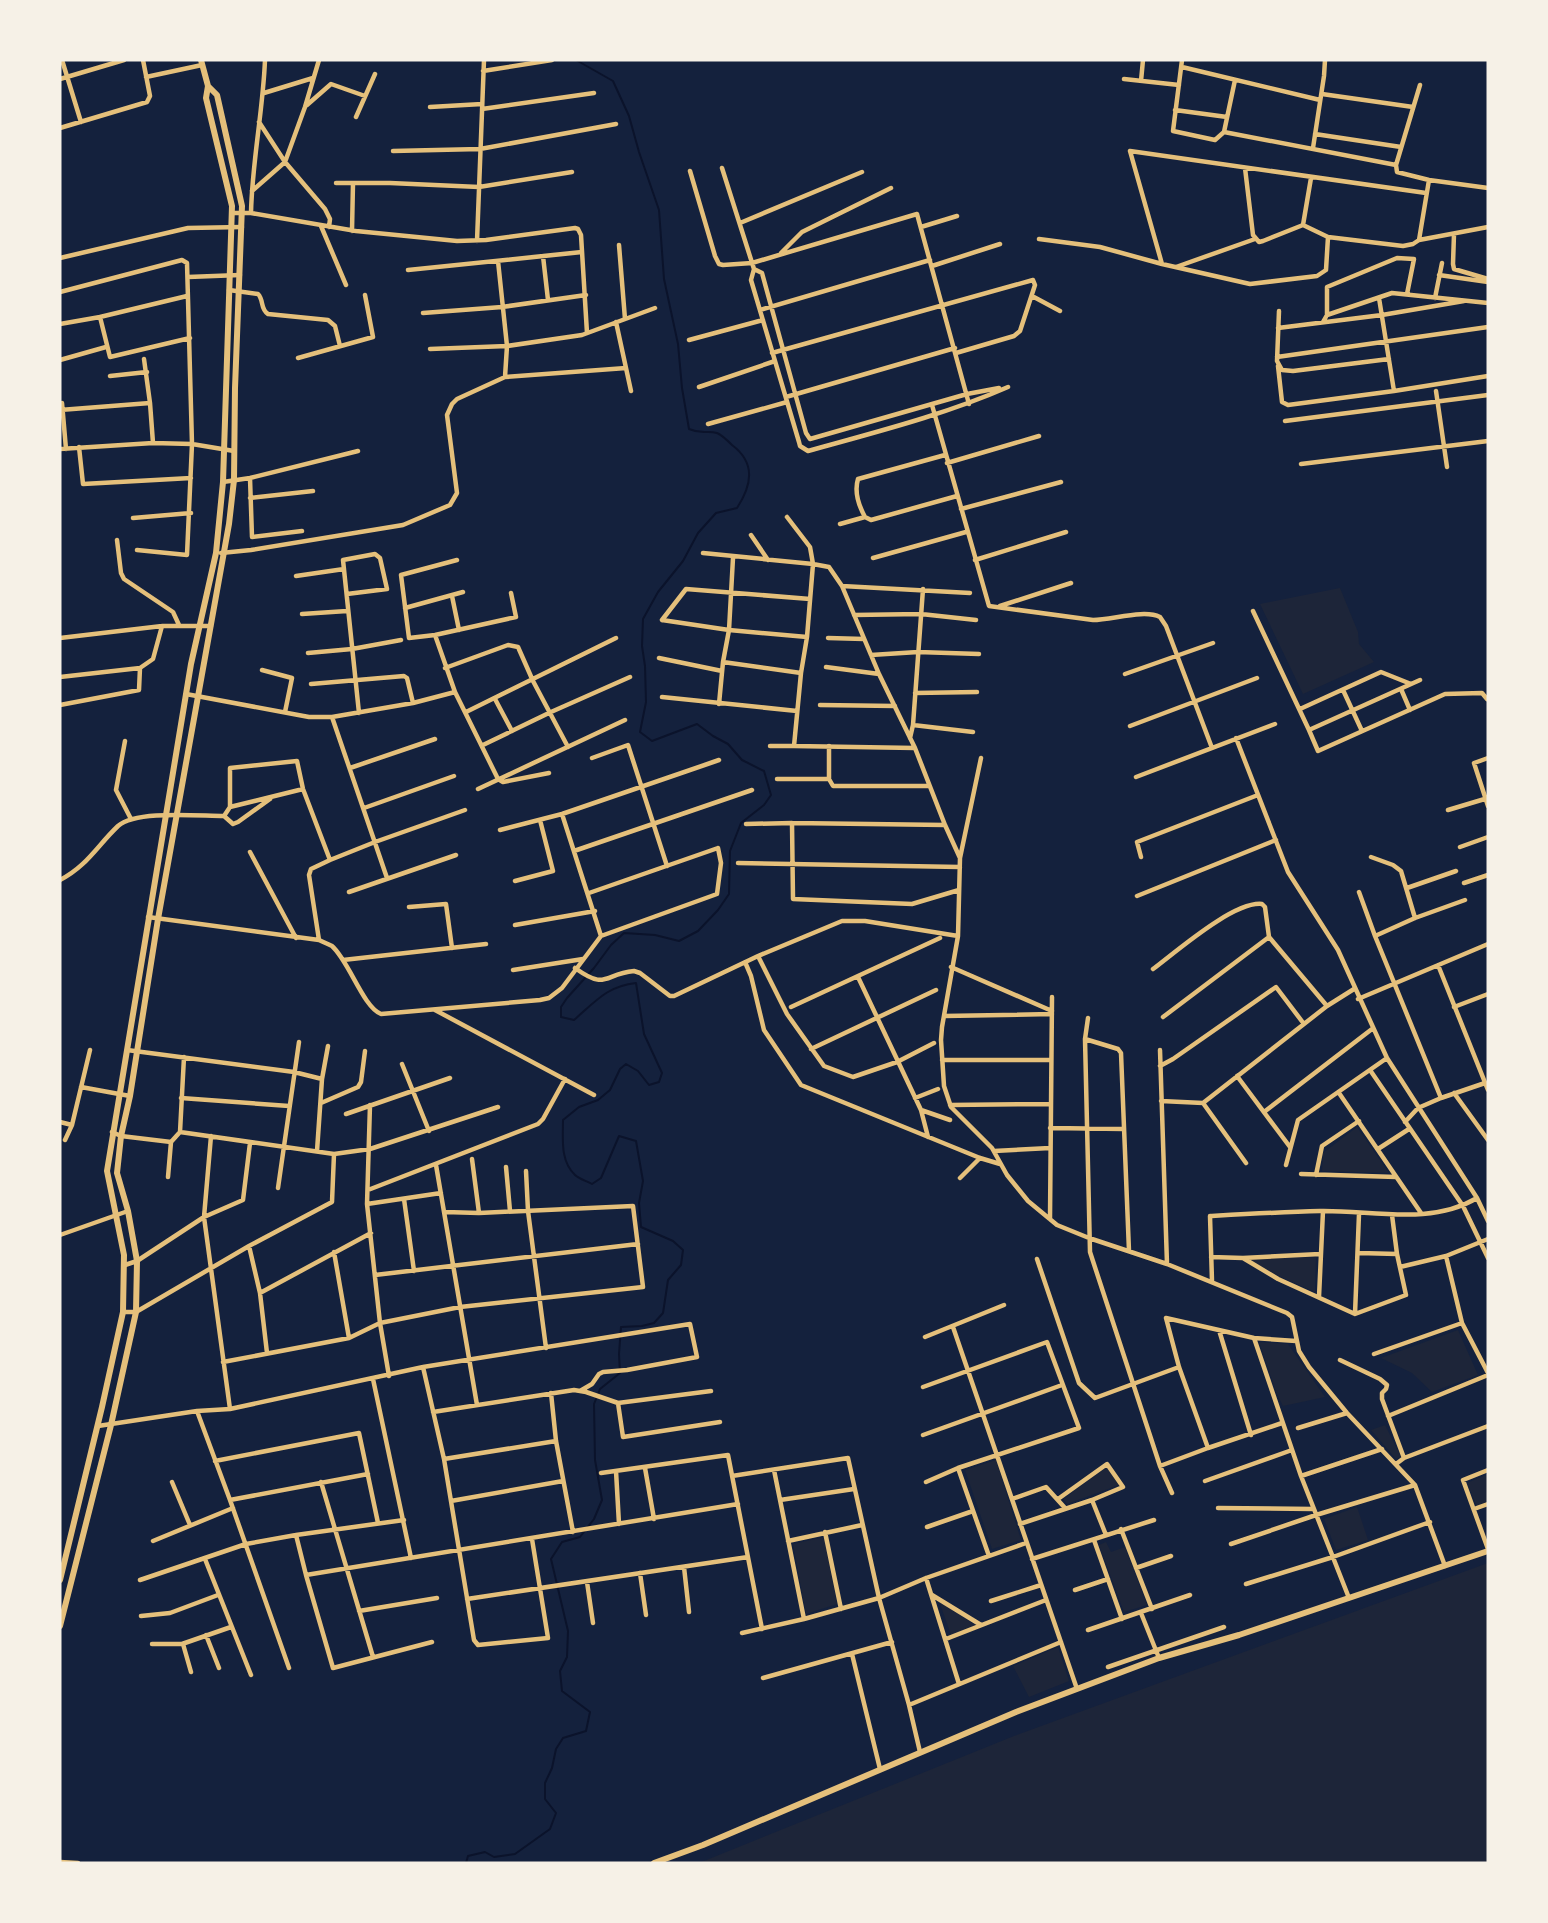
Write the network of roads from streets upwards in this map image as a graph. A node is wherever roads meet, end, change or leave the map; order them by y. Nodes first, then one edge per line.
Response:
1 (62, 60) edge
2 (124, 60) edge
3 (143, 60) edge
4 (265, 60) edge
5 (319, 60) edge
6 (484, 60) edge
7 (552, 60) edge
8 (1143, 60) edge
9 (1182, 60) edge
10 (1325, 60) edge
11 (201, 62) edge
12 (1182, 67) junction
13 (483, 71) junction
14 (375, 74) dead end
15 (67, 77) junction
16 (146, 77) junction
17 (313, 78) junction
18 (60, 79) edge
19 (1124, 79) dead end
20 (1235, 80) junction
21 (1141, 81) junction
22 (1179, 85) junction
23 (1420, 85) dead end
24 (208, 86) junction
25 (264, 93) junction
26 (594, 93) dead end
27 (1322, 94) junction
28 (365, 96) junction
29 (1320, 100) junction
30 (482, 106) junction
31 (305, 107) junction
32 (430, 107) dead end
33 (1413, 107) junction
34 (1175, 110) junction
35 (356, 117) dead end
36 (1227, 117) junction
37 (81, 122) junction
38 (259, 122) junction
39 (616, 124) dead end
40 (60, 128) edge
41 (1224, 132) junction
42 (1315, 134) junction
43 (1401, 147) junction
44 (1313, 148) junction
45 (480, 149) junction
46 (393, 151) dead end
47 (285, 162) junction
48 (1396, 165) junction
49 (722, 168) dead end
50 (1245, 168) junction
51 (690, 171) dead end
52 (572, 172) dead end
53 (862, 172) dead end
54 (1311, 178) junction
55 (1429, 180) junction
56 (336, 183) dead end
57 (353, 183) junction
58 (479, 187) junction
59 (891, 188) dead end
60 (1488, 188) edge
61 (252, 191) junction
62 (1426, 193) junction
63 (232, 213) junction
64 (242, 213) junction
65 (252, 213) junction
66 (957, 216) dead end
67 (740, 223) junction
68 (1303, 225) junction
69 (321, 226) junction
70 (232, 227) junction
71 (242, 227) junction
72 (329, 227) junction
73 (921, 227) junction
74 (1488, 227) edge
75 (352, 231) junction
76 (1454, 234) junction
77 (1328, 237) junction
78 (1039, 239) dead end
79 (1255, 239) junction
80 (1419, 240) junction
81 (477, 241) junction
82 (1000, 244) dead end
83 (620, 245) dead end
84 (582, 252) junction
85 (780, 255) junction
86 (543, 256) junction
87 (60, 258) edge
88 (930, 260) junction
89 (498, 261) junction
90 (1442, 263) dead end
91 (1162, 264) junction
92 (753, 266) junction
93 (932, 266) junction
94 (1176, 267) junction
95 (408, 270) dead end
96 (240, 274) junction
97 (229, 275) junction
98 (1439, 275) junction
99 (188, 277) junction
100 (1488, 280) edge
101 (346, 285) dead end
102 (229, 290) junction
103 (239, 291) junction
104 (60, 292) edge
105 (1407, 294) junction
106 (365, 295) dead end
107 (586, 295) junction
108 (188, 296) junction
109 (1032, 296) junction
110 (1435, 297) junction
111 (1379, 298) junction
112 (548, 300) junction
113 (1464, 301) junction
114 (943, 303) junction
115 (1488, 303) edge
116 (772, 306) junction
117 (502, 307) junction
118 (655, 308) dead end
119 (760, 310) junction
120 (1060, 311) dead end
121 (1279, 311) dead end
122 (423, 313) dead end
123 (1328, 315) junction
124 (1382, 315) junction
125 (100, 317) junction
126 (625, 319) junction
127 (763, 320) junction
128 (616, 322) junction
129 (1323, 322) junction
130 (60, 324) edge
131 (1488, 327) edge
132 (1278, 328) junction
133 (587, 333) junction
134 (190, 338) junction
135 (689, 340) dead end
136 (1386, 341) junction
137 (340, 346) junction
138 (507, 346) junction
139 (106, 347) junction
140 (783, 349) junction
141 (430, 350) dead end
142 (956, 350) junction
143 (772, 353) junction
144 (1277, 357) junction
145 (298, 358) dead end
146 (144, 359) dead end
147 (1389, 359) junction
148 (60, 360) edge
149 (775, 362) junction
150 (1278, 366) junction
151 (626, 368) junction
152 (147, 372) junction
153 (110, 376) dead end
154 (1488, 376) edge
155 (505, 377) junction
156 (699, 387) dead end
157 (631, 391) dead end
158 (1436, 391) dead end
159 (1394, 392) junction
160 (796, 394) junction
161 (967, 394) junction
162 (1488, 395) edge
163 (786, 399) junction
164 (1437, 402) junction
165 (62, 403) dead end
166 (150, 403) junction
167 (969, 404) junction
168 (932, 405) junction
169 (61, 410) edge
170 (934, 416) junction
171 (1286, 421) dead end
172 (708, 424) dead end
173 (1039, 436) dead end
174 (810, 439) junction
175 (1488, 441) edge
176 (153, 443) junction
177 (192, 444) junction
178 (1444, 445) junction
179 (79, 447) junction
180 (63, 449) edge
181 (224, 449) junction
182 (804, 449) junction
183 (234, 451) junction
184 (358, 451) dead end
185 (945, 455) junction
186 (947, 463) junction
187 (1301, 464) dead end
188 (1447, 467) dead end
189 (191, 478) junction
190 (250, 478) junction
191 (234, 480) junction
192 (223, 482) junction
193 (1061, 482) dead end
194 (313, 491) dead end
195 (957, 496) junction
196 (250, 498) junction
197 (960, 509) junction
198 (191, 513) junction
199 (787, 517) dead end
200 (865, 517) junction
201 (133, 518) dead end
202 (840, 524) dead end
203 (302, 531) dead end
204 (966, 532) junction
205 (1066, 532) dead end
206 (751, 535) dead end
207 (117, 540) dead end
208 (137, 550) dead end
209 (216, 553) junction
210 (226, 553) junction
211 (703, 553) dead end
212 (733, 558) junction
213 (873, 558) dead end
214 (457, 560) dead end
215 (768, 560) junction
216 (975, 560) junction
217 (813, 564) junction
218 (344, 569) junction
219 (296, 576) dead end
220 (1071, 583) dead end
221 (842, 586) junction
222 (923, 589) junction
223 (463, 592) dead end
224 (511, 593) dead end
225 (732, 593) junction
226 (970, 593) dead end
227 (347, 594) junction
228 (452, 596) junction
229 (810, 599) junction
230 (997, 607) junction
231 (405, 608) junction
232 (347, 611) junction
233 (1253, 611) dead end
234 (302, 614) dead end
235 (921, 614) junction
236 (854, 615) junction
237 (976, 620) dead end
238 (179, 625) junction
239 (162, 626) junction
240 (199, 626) junction
241 (211, 626) junction
242 (459, 630) junction
243 (729, 630) junction
244 (435, 635) junction
245 (60, 638) edge
246 (616, 638) dead end
247 (807, 638) junction
248 (828, 638) dead end
249 (864, 639) junction
250 (401, 640) dead end
251 (1213, 643) dead end
252 (352, 649) junction
253 (918, 652) junction
254 (308, 653) dead end
255 (979, 654) dead end
256 (871, 655) junction
257 (1176, 655) junction
258 (659, 658) dead end
259 (723, 662) junction
260 (826, 667) dead end
261 (140, 668) junction
262 (445, 668) junction
263 (262, 670) dead end
264 (722, 670) junction
265 (801, 673) junction
266 (879, 674) junction
267 (1125, 674) dead end
268 (60, 677) edge
269 (630, 677) dead end
270 (1257, 678) dead end
271 (1420, 680) dead end
272 (355, 681) junction
273 (533, 681) junction
274 (311, 684) dead end
275 (1411, 684) junction
276 (1401, 689) junction
277 (1343, 690) junction
278 (455, 692) junction
279 (977, 692) dead end
280 (915, 693) junction
281 (186, 694) junction
282 (198, 696) junction
283 (662, 697) dead end
284 (495, 699) junction
285 (1487, 699) edge
286 (1194, 702) junction
287 (413, 704) junction
288 (720, 704) junction
289 (60, 705) edge
290 (820, 705) dead end
291 (895, 706) junction
292 (1300, 709) junction
293 (1353, 710) junction
294 (1410, 710) junction
295 (797, 711) junction
296 (285, 712) junction
297 (466, 712) junction
298 (551, 712) junction
299 (359, 713) junction
300 (332, 717) junction
301 (625, 720) dead end
302 (1275, 724) dead end
303 (913, 725) junction
304 (1130, 726) dead end
305 (1310, 730) junction
306 (512, 731) junction
307 (1362, 731) junction
308 (974, 732) dead end
309 (910, 738) junction
310 (1236, 738) junction
311 (435, 739) dead end
312 (125, 741) dead end
313 (483, 745) junction
314 (770, 746) dead end
315 (794, 746) junction
316 (829, 746) junction
317 (568, 747) junction
318 (915, 748) junction
319 (1212, 748) junction
320 (592, 758) dead end
321 (981, 758) dead end
322 (1488, 758) edge
323 (719, 760) dead end
324 (350, 768) junction
325 (549, 773) dead end
326 (454, 776) dead end
327 (1136, 777) dead end
328 (498, 779) junction
329 (777, 779) dead end
330 (829, 779) junction
331 (929, 786) junction
332 (641, 787) junction
333 (303, 789) junction
334 (478, 789) dead end
335 (752, 790) dead end
336 (1258, 795) junction
337 (273, 796) junction
338 (1487, 798) edge
339 (1488, 806) edge
340 (230, 807) junction
341 (364, 808) junction
342 (465, 810) dead end
343 (1448, 810) dead end
344 (562, 814) junction
345 (165, 816) junction
346 (177, 816) junction
347 (224, 816) junction
348 (131, 819) junction
349 (540, 820) junction
350 (654, 823) junction
351 (792, 823) junction
352 (746, 824) dead end
353 (945, 825) junction
354 (500, 830) dead end
355 (1488, 837) edge
356 (1276, 840) junction
357 (375, 842) junction
358 (1460, 847) dead end
359 (574, 851) junction
360 (250, 852) dead end
361 (456, 855) dead end
362 (1371, 856) dead end
363 (1141, 857) dead end
364 (960, 858) junction
365 (330, 860) junction
366 (738, 862) dead end
367 (793, 862) junction
368 (668, 866) junction
369 (960, 867) junction
370 (1456, 871) dead end
371 (1488, 875) edge
372 (387, 878) junction
373 (60, 880) edge
374 (515, 880) dead end
375 (1464, 883) dead end
376 (1407, 888) junction
377 (960, 890) junction
378 (349, 891) dead end
379 (589, 892) junction
380 (1359, 892) dead end
381 (1137, 896) dead end
382 (1465, 900) dead end
383 (409, 907) dead end
384 (595, 911) junction
385 (148, 917) junction
386 (1415, 918) junction
387 (158, 919) junction
388 (515, 925) dead end
389 (602, 936) junction
390 (958, 936) junction
391 (1375, 936) junction
392 (1269, 937) junction
393 (296, 938) junction
394 (940, 938) dead end
395 (319, 940) junction
396 (486, 944) dead end
397 (1488, 944) edge
398 (452, 948) junction
399 (758, 956) junction
400 (583, 958) junction
401 (343, 960) junction
402 (745, 962) junction
403 (1438, 965) junction
404 (951, 967) junction
405 (575, 968) junction
406 (1153, 969) dead end
407 (513, 970) dead end
408 (858, 977) junction
409 (1394, 983) junction
410 (1354, 988) junction
411 (936, 990) dead end
412 (1488, 994) edge
413 (1052, 997) dead end
414 (1358, 999) junction
415 (1327, 1006) junction
416 (791, 1007) dead end
417 (1454, 1007) junction
418 (435, 1010) junction
419 (1052, 1013) junction
420 (944, 1016) junction
421 (1088, 1017) dead end
422 (1163, 1017) dead end
423 (877, 1020) junction
424 (1304, 1024) junction
425 (1372, 1029) junction
426 (1085, 1038) junction
427 (299, 1042) dead end
428 (934, 1043) dead end
429 (328, 1046) dead end
430 (811, 1049) junction
431 (90, 1050) dead end
432 (127, 1050) junction
433 (1160, 1050) dead end
434 (366, 1051) dead end
435 (138, 1053) junction
436 (184, 1057) junction
437 (1387, 1058) junction
438 (942, 1060) junction
439 (1051, 1060) junction
440 (897, 1062) junction
441 (402, 1064) dead end
442 (1160, 1066) junction
443 (1370, 1070) junction
444 (294, 1072) junction
445 (1237, 1076) junction
446 (450, 1078) dead end
447 (322, 1079) junction
448 (565, 1079) junction
449 (1485, 1083) junction
450 (81, 1087) junction
451 (938, 1089) dead end
452 (412, 1090) junction
453 (1488, 1090) edge
454 (1339, 1092) junction
455 (1454, 1093) junction
456 (119, 1094) junction
457 (594, 1095) dead end
458 (130, 1096) junction
459 (181, 1098) junction
460 (915, 1098) junction
461 (1441, 1098) junction
462 (1161, 1101) junction
463 (321, 1103) junction
464 (1203, 1103) junction
465 (1051, 1104) junction
466 (951, 1105) junction
467 (289, 1106) junction
468 (370, 1106) junction
469 (498, 1107) dead end
470 (1418, 1108) junction
471 (921, 1110) junction
472 (1264, 1112) junction
473 (346, 1114) dead end
474 (951, 1120) dead end
475 (1359, 1121) junction
476 (60, 1122) edge
477 (1405, 1122) junction
478 (72, 1125) junction
479 (1050, 1128) junction
480 (1088, 1128) junction
481 (1409, 1128) junction
482 (1124, 1129) junction
483 (429, 1131) junction
484 (112, 1132) junction
485 (180, 1132) junction
486 (121, 1136) junction
487 (211, 1136) junction
488 (928, 1137) junction
489 (66, 1140) dead end
490 (1488, 1140) edge
491 (171, 1142) junction
492 (250, 1143) junction
493 (285, 1146) junction
494 (1290, 1147) junction
495 (1050, 1148) junction
496 (370, 1149) junction
497 (1378, 1149) junction
498 (317, 1151) junction
499 (994, 1151) junction
500 (334, 1154) junction
501 (980, 1158) junction
502 (472, 1159) dead end
503 (1246, 1162) dead end
504 (1000, 1164) junction
505 (436, 1165) junction
506 (1286, 1165) dead end
507 (506, 1167) dead end
508 (526, 1171) dead end
509 (1301, 1174) dead end
510 (1316, 1174) junction
511 (168, 1177) dead end
512 (1396, 1177) junction
513 (960, 1178) dead end
514 (278, 1188) dead end
515 (368, 1190) junction
516 (441, 1193) junction
517 (1477, 1198) junction
518 (404, 1199) junction
519 (368, 1204) junction
520 (1488, 1204) edge
521 (1463, 1206) junction
522 (1481, 1207) junction
523 (128, 1211) junction
524 (510, 1211) junction
525 (528, 1211) junction
526 (1323, 1211) junction
527 (445, 1212) junction
528 (479, 1213) junction
529 (1420, 1213) junction
530 (1359, 1214) junction
531 (1392, 1215) junction
532 (116, 1216) junction
533 (204, 1217) junction
534 (1050, 1220) junction
535 (1488, 1221) edge
536 (370, 1233) junction
537 (60, 1235) edge
538 (1089, 1238) junction
539 (1488, 1239) edge
540 (1482, 1242) junction
541 (638, 1244) junction
542 (249, 1246) junction
543 (1129, 1251) junction
544 (334, 1252) junction
545 (1359, 1252) junction
546 (1320, 1254) junction
547 (1397, 1254) junction
548 (533, 1255) junction
549 (1446, 1256) junction
550 (1212, 1257) junction
551 (1243, 1258) junction
552 (1488, 1258) edge
553 (1037, 1259) dead end
554 (137, 1261) junction
555 (125, 1264) junction
556 (452, 1264) junction
557 (1167, 1264) junction
558 (1400, 1268) junction
559 (210, 1269) junction
560 (414, 1271) junction
561 (375, 1275) junction
562 (1212, 1281) junction
563 (260, 1293) junction
564 (1319, 1297) junction
565 (539, 1298) junction
566 (1004, 1305) dead end
567 (460, 1307) junction
568 (123, 1312) junction
569 (136, 1312) junction
570 (1355, 1314) junction
571 (380, 1323) junction
572 (1462, 1323) junction
573 (953, 1327) junction
574 (1219, 1330) junction
575 (925, 1337) dead end
576 (349, 1338) junction
577 (1254, 1338) junction
578 (1296, 1341) junction
579 (546, 1348) junction
580 (267, 1353) junction
581 (1374, 1354) dead end
582 (469, 1360) junction
583 (1340, 1360) dead end
584 (223, 1362) junction
585 (423, 1367) junction
586 (1179, 1367) junction
587 (968, 1369) junction
588 (1488, 1374) edge
589 (389, 1376) junction
590 (373, 1379) junction
591 (1062, 1385) junction
592 (1133, 1385) junction
593 (923, 1387) dead end
594 (711, 1391) dead end
595 (583, 1392) junction
596 (551, 1393) junction
597 (618, 1403) junction
598 (477, 1405) junction
599 (230, 1409) junction
600 (197, 1412) junction
601 (433, 1412) junction
602 (1347, 1413) junction
603 (984, 1414) junction
604 (1388, 1416) junction
605 (720, 1422) dead end
606 (1282, 1423) junction
607 (111, 1425) junction
608 (98, 1426) junction
609 (1488, 1426) edge
610 (1298, 1428) dead end
611 (923, 1435) dead end
612 (1251, 1435) junction
613 (556, 1441) junction
614 (1208, 1448) junction
615 (1382, 1449) junction
616 (1292, 1450) junction
617 (998, 1455) junction
618 (1404, 1458) junction
619 (444, 1459) junction
620 (215, 1461) junction
621 (1396, 1464) junction
622 (1160, 1466) junction
623 (645, 1468) junction
624 (958, 1468) junction
625 (774, 1470) junction
626 (1488, 1470) edge
627 (616, 1471) junction
628 (601, 1473) dead end
629 (369, 1474) junction
630 (732, 1476) junction
631 (1301, 1476) junction
632 (563, 1481) junction
633 (1205, 1481) dead end
634 (172, 1482) dead end
635 (321, 1482) junction
636 (926, 1482) dead end
637 (1415, 1485) junction
638 (854, 1490) junction
639 (1172, 1493) dead end
640 (1058, 1499) junction
641 (230, 1500) junction
642 (780, 1500) junction
643 (1012, 1500) junction
644 (1092, 1500) junction
645 (451, 1501) junction
646 (738, 1504) junction
647 (1488, 1504) edge
648 (233, 1508) junction
649 (1065, 1508) junction
650 (1218, 1508) dead end
651 (1314, 1509) junction
652 (1474, 1509) junction
653 (973, 1511) junction
654 (1316, 1515) junction
655 (654, 1519) junction
656 (405, 1520) junction
657 (1154, 1520) dead end
658 (1430, 1522) junction
659 (378, 1523) junction
660 (619, 1524) junction
661 (1020, 1524) junction
662 (190, 1525) junction
663 (862, 1525) junction
664 (927, 1527) dead end
665 (335, 1529) junction
666 (1121, 1529) junction
667 (575, 1532) junction
668 (825, 1532) junction
669 (296, 1535) junction
670 (1106, 1535) junction
671 (532, 1539) junction
672 (1094, 1540) junction
673 (153, 1541) dead end
674 (788, 1541) junction
675 (1026, 1543) junction
676 (1231, 1544) dead end
677 (246, 1545) junction
678 (1488, 1550) edge
679 (460, 1551) junction
680 (989, 1556) junction
681 (1171, 1556) dead end
682 (748, 1557) junction
683 (1333, 1557) junction
684 (411, 1558) junction
685 (205, 1559) junction
686 (1032, 1559) junction
687 (1445, 1566) junction
688 (684, 1567) junction
689 (346, 1568) junction
690 (1136, 1568) junction
691 (640, 1573) junction
692 (306, 1575) junction
693 (926, 1578) junction
694 (1108, 1579) junction
695 (60, 1580) edge
696 (140, 1580) dead end
697 (586, 1582) junction
698 (1246, 1584) dead end
699 (1041, 1585) junction
700 (541, 1588) junction
701 (1075, 1590) dead end
702 (218, 1594) junction
703 (932, 1595) junction
704 (1190, 1595) dead end
705 (437, 1598) dead end
706 (879, 1598) junction
707 (1349, 1598) junction
708 (467, 1599) junction
709 (1046, 1600) junction
710 (991, 1601) dead end
711 (841, 1609) junction
712 (1152, 1609) junction
713 (359, 1611) junction
714 (689, 1612) dead end
715 (1141, 1612) junction
716 (646, 1615) dead end
717 (141, 1616) dead end
718 (804, 1619) junction
719 (1122, 1619) junction
720 (593, 1623) dead end
721 (60, 1626) edge
722 (981, 1626) junction
723 (231, 1627) junction
724 (1224, 1627) dead end
725 (762, 1629) junction
726 (1088, 1630) dead end
727 (742, 1633) dead end
728 (206, 1635) junction
729 (946, 1639) junction
730 (432, 1642) dead end
731 (892, 1642) junction
732 (1061, 1642) junction
733 (152, 1644) dead end
734 (183, 1644) junction
735 (1156, 1650) junction
736 (852, 1654) junction
737 (373, 1657) junction
738 (1159, 1658) junction
739 (1108, 1667) dead end
740 (219, 1668) dead end
741 (289, 1668) dead end
742 (191, 1672) dead end
743 (250, 1675) dead end
744 (763, 1678) dead end
745 (959, 1684) junction
746 (1077, 1689) junction
747 (909, 1705) junction
748 (920, 1752) junction
749 (880, 1769) junction
750 (60, 1862) edge
751 (78, 1863) edge
752 (654, 1863) edge

1 - 15 street
2 - 15 street
3 - 16 street
4 - 25 street
5 - 17 street
6 - 13 street
7 - 13 street
8 - 21 street
9 - 12 street
10 - 27 street
11 - 16 street
11 - 24 street
12 - 20 street
12 - 22 street
13 - 30 street
14 - 28 street
15 - 18 street
15 - 37 street
16 - 37 street
17 - 25 street
17 - 31 street
19 - 21 street
20 - 29 street
20 - 36 street
21 - 22 street
22 - 34 street
23 - 33 street
24 - 63 street
24 - 64 street
25 - 38 street
26 - 30 street
27 - 29 street
27 - 33 street
28 - 31 street
28 - 35 street
29 - 42 street
30 - 32 street
30 - 45 street
31 - 47 street
33 - 43 street
34 - 36 street
34 - 41 street
36 - 41 street
37 - 40 street
38 - 47 street
38 - 61 street
39 - 45 street
41 - 44 street
42 - 43 street
42 - 44 street
43 - 48 street
44 - 48 street
45 - 46 street
45 - 58 street
47 - 61 street
47 - 72 street
48 - 55 street
49 - 67 street
50 - 54 street
50 - 79 street
50 - 91 street
51 - 92 street
52 - 58 street
53 - 67 street
54 - 62 street
54 - 68 street
55 - 60 street
55 - 62 street
56 - 57 street
57 - 58 street
57 - 75 street
58 - 81 street
59 - 85 street
61 - 65 street
62 - 80 street
63 - 64 street
63 - 70 street
64 - 65 street
64 - 71 street
65 - 69 street
66 - 73 street
67 - 92 street
68 - 77 street
68 - 79 street
69 - 72 street
69 - 101 street
70 - 71 street
70 - 87 street
70 - 97 street
71 - 96 street
72 - 75 street
73 - 85 street
73 - 88 street
74 - 76 street
75 - 81 street
76 - 80 street
76 - 100 street
77 - 80 street
77 - 94 street
78 - 91 street
79 - 94 street
81 - 84 street
82 - 93 street
83 - 126 street
84 - 86 street
84 - 107 street
85 - 92 street
86 - 89 street
86 - 112 street
88 - 93 street
88 - 116 street
89 - 95 street
89 - 117 street
90 - 98 street
91 - 94 street
92 - 116 street
92 - 119 street
93 - 114 street
96 - 97 street
96 - 103 street
97 - 99 street
97 - 102 street
98 - 100 street
98 - 110 street
99 - 104 street
99 - 108 street
102 - 103 street
102 - 181 street
103 - 137 street
103 - 183 street
105 - 110 street
105 - 111 street
105 - 123 street
106 - 137 street
107 - 112 street
107 - 133 street
108 - 125 street
108 - 134 street
109 - 114 street
109 - 120 street
109 - 142 street
110 - 113 street
111 - 123 street
111 - 124 street
112 - 117 street
113 - 115 street
113 - 124 street
114 - 140 street
114 - 142 street
116 - 119 street
116 - 140 street
117 - 122 street
117 - 138 street
118 - 126 street
119 - 127 street
121 - 132 street
123 - 129 street
124 - 129 street
124 - 136 street
125 - 130 street
125 - 139 street
126 - 128 street
127 - 135 street
127 - 143 street
128 - 133 street
128 - 151 street
129 - 132 street
131 - 136 street
132 - 144 street
133 - 138 street
134 - 139 street
134 - 177 street
136 - 144 street
136 - 147 street
137 - 145 street
138 - 141 street
138 - 155 street
139 - 148 street
140 - 143 street
140 - 160 street
142 - 160 street
142 - 161 street
143 - 149 street
144 - 150 street
146 - 152 street
147 - 150 street
147 - 159 street
149 - 156 street
149 - 163 street
150 - 159 street
151 - 155 street
151 - 157 street
152 - 153 street
152 - 166 street
154 - 159 street
155 - 210 street
158 - 164 street
160 - 163 street
160 - 174 street
161 - 167 street
161 - 167 street
161 - 168 street
162 - 164 street
163 - 172 street
163 - 182 street
164 - 171 street
164 - 178 street
165 - 169 street
166 - 169 street
166 - 176 street
167 - 170 street
168 - 170 street
168 - 174 street
169 - 180 street
170 - 182 street
170 - 185 street
173 - 186 street
174 - 182 street
175 - 178 street
176 - 177 street
176 - 179 street
177 - 181 street
177 - 189 street
178 - 187 street
178 - 188 street
179 - 180 street
179 - 189 street
181 - 183 street
181 - 192 street
183 - 191 street
184 - 190 street
185 - 186 street
185 - 200 street
186 - 195 street
189 - 198 street
190 - 191 street
190 - 196 street
191 - 192 street
191 - 210 street
192 - 209 street
193 - 197 street
194 - 196 street
195 - 197 street
195 - 200 street
196 - 203 street
197 - 204 street
198 - 201 street
198 - 208 street
199 - 217 street
200 - 202 street
204 - 213 street
204 - 216 street
205 - 216 street
206 - 215 street
207 - 238 street
209 - 210 street
209 - 240 street
210 - 241 street
211 - 212 street
212 - 215 street
212 - 225 street
214 - 231 street
215 - 217 street
216 - 230 street
217 - 221 street
217 - 229 street
218 - 219 street
218 - 227 street
218 - 227 street
220 - 230 street
221 - 222 street
221 - 236 street
222 - 226 street
222 - 235 street
223 - 228 street
224 - 242 street
225 - 229 street
225 - 243 street
225 - 243 street
227 - 232 street
228 - 231 street
228 - 242 street
229 - 247 street
230 - 257 street
231 - 244 street
232 - 234 street
232 - 252 street
233 - 292 street
235 - 236 street
235 - 237 street
235 - 253 street
236 - 249 street
238 - 239 street
238 - 240 street
239 - 245 street
239 - 261 street
240 - 241 street
240 - 281 street
241 - 282 street
242 - 244 street
243 - 247 street
243 - 259 street
244 - 262 street
246 - 273 street
247 - 265 street
248 - 249 street
249 - 256 street
250 - 252 street
251 - 257 street
252 - 254 street
252 - 272 street
253 - 255 street
253 - 256 street
253 - 280 street
256 - 266 street
257 - 267 street
257 - 286 street
258 - 264 street
259 - 264 street
259 - 265 street
260 - 266 street
261 - 268 street
261 - 289 street
262 - 273 street
262 - 278 street
263 - 296 street
264 - 288 street
265 - 295 street
266 - 291 street
269 - 298 street
270 - 286 street
271 - 275 street
272 - 274 street
272 - 287 street
272 - 299 street
273 - 284 street
273 - 298 street
275 - 276 street
275 - 277 street
276 - 293 street
276 - 294 street
277 - 292 street
277 - 293 street
278 - 287 street
278 - 297 street
279 - 280 street
280 - 303 street
281 - 282 street
281 - 345 street
282 - 296 street
282 - 346 street
283 - 288 street
284 - 297 street
284 - 306 street
285 - 294 street
286 - 304 street
286 - 319 street
287 - 299 street
288 - 295 street
290 - 291 street
291 - 309 street
292 - 305 street
293 - 305 street
293 - 307 street
294 - 307 street
295 - 315 street
296 - 300 street
297 - 313 street
298 - 306 street
298 - 317 street
299 - 300 street
300 - 324 street
301 - 317 street
302 - 310 street
303 - 308 street
303 - 309 street
305 - 307 street
306 - 313 street
309 - 318 street
310 - 319 street
310 - 336 street
311 - 324 street
312 - 348 street
313 - 328 street
314 - 315 street
315 - 316 street
316 - 318 street
316 - 330 street
317 - 328 street
318 - 331 street
319 - 327 street
320 - 332 street
321 - 364 street
322 - 338 street
323 - 332 street
324 - 341 street
325 - 328 street
326 - 341 street
328 - 334 street
329 - 330 street
330 - 331 street
331 - 353 street
332 - 344 street
332 - 350 street
333 - 337 street
333 - 340 street
333 - 365 street
335 - 350 street
336 - 356 street
336 - 363 street
337 - 340 street
337 - 347 street
338 - 339 street
338 - 343 street
340 - 347 street
341 - 357 street
342 - 357 street
344 - 349 street
344 - 359 street
345 - 346 street
345 - 348 street
345 - 385 street
346 - 347 street
346 - 387 street
348 - 373 street
349 - 354 street
349 - 374 street
350 - 359 street
350 - 368 street
351 - 352 street
351 - 353 street
351 - 367 street
353 - 364 street
355 - 358 street
356 - 381 street
356 - 410 street
357 - 365 street
357 - 372 street
359 - 379 street
360 - 393 street
361 - 372 street
362 - 376 street
364 - 369 street
365 - 395 street
366 - 367 street
367 - 369 street
367 - 377 street
368 - 379 street
368 - 389 street
369 - 377 street
370 - 376 street
371 - 375 street
372 - 378 street
376 - 386 street
377 - 390 street
379 - 384 street
380 - 391 street
382 - 386 street
383 - 398 street
384 - 388 street
384 - 389 street
385 - 387 street
385 - 432 street
386 - 391 street
387 - 393 street
387 - 435 street
389 - 400 street
390 - 399 street
390 - 404 street
391 - 409 street
392 - 406 street
392 - 415 street
392 - 422 street
393 - 395 street
394 - 408 street
395 - 401 street
396 - 398 street
397 - 403 street
398 - 401 street
399 - 402 street
399 - 430 street
400 - 405 street
400 - 407 street
401 - 418 street
402 - 405 street
402 - 488 street
403 - 409 street
403 - 417 street
404 - 419 street
404 - 420 street
405 - 418 street
408 - 416 street
408 - 423 street
409 - 414 street
409 - 461 street
410 - 414 street
410 - 415 street
411 - 423 street
412 - 417 street
413 - 419 street
414 - 425 street
415 - 424 street
417 - 449 street
418 - 448 street
419 - 420 street
419 - 439 street
420 - 438 street
421 - 426 street
423 - 430 street
423 - 440 street
424 - 442 street
424 - 445 street
425 - 437 street
425 - 472 street
426 - 480 street
426 - 482 street
427 - 444 street
428 - 440 street
429 - 447 street
430 - 440 street
431 - 450 street
432 - 435 street
432 - 456 street
433 - 442 street
434 - 463 street
435 - 436 street
435 - 458 street
436 - 444 street
436 - 459 street
437 - 443 street
437 - 470 street
438 - 439 street
438 - 466 street
439 - 465 street
440 - 460 street
441 - 452 street
442 - 462 street
443 - 454 street
443 - 477 street
444 - 447 street
444 - 467 street
445 - 464 street
445 - 472 street
446 - 452 street
447 - 463 street
448 - 457 street
448 - 505 street
449 - 453 street
449 - 455 street
450 - 456 street
450 - 478 street
451 - 460 street
452 - 468 street
452 - 483 street
454 - 475 street
454 - 494 street
455 - 461 street
455 - 490 street
456 - 458 street
456 - 484 street
458 - 486 street
459 - 467 street
459 - 485 street
460 - 471 street
461 - 470 street
462 - 464 street
462 - 557 street
463 - 498 street
464 - 503 street
465 - 466 street
465 - 479 street
466 - 499 street
467 - 493 street
468 - 473 street
468 - 496 street
469 - 483 street
470 - 477 street
470 - 517 street
471 - 474 street
471 - 488 street
472 - 494 street
475 - 497 street
475 - 510 street
476 - 478 street
477 - 481 street
478 - 489 street
479 - 480 street
479 - 495 street
480 - 482 street
480 - 538 street
481 - 497 street
481 - 521 street
482 - 543 street
483 - 496 street
484 - 486 street
484 - 532 street
485 - 487 street
485 - 491 street
486 - 491 street
486 - 523 street
487 - 492 street
487 - 533 street
488 - 501 street
491 - 511 street
492 - 493 street
492 - 533 street
493 - 498 street
493 - 514 street
494 - 506 street
495 - 499 street
495 - 534 street
496 - 500 street
496 - 515 street
497 - 512 street
498 - 500 street
499 - 504 street
500 - 542 street
501 - 504 street
501 - 513 street
502 - 528 street
504 - 534 street
505 - 515 street
505 - 516 street
507 - 524 street
508 - 525 street
509 - 510 street
510 - 512 street
512 - 529 street
515 - 519 street
516 - 518 street
516 - 527 street
517 - 521 street
517 - 522 street
518 - 519 street
518 - 560 street
519 - 536 street
520 - 522 street
521 - 529 street
521 - 540 street
522 - 535 street
523 - 532 street
523 - 554 street
524 - 525 street
524 - 528 street
525 - 541 street
525 - 548 street
526 - 530 street
526 - 546 street
526 - 550 street
527 - 528 street
527 - 556 street
529 - 531 street
530 - 531 street
530 - 545 street
531 - 547 street
532 - 537 street
532 - 555 street
533 - 554 street
533 - 559 street
534 - 538 street
536 - 544 street
536 - 561 street
538 - 543 street
538 - 592 street
539 - 540 street
540 - 549 street
540 - 552 street
541 - 548 street
541 - 565 street
542 - 559 street
542 - 563 street
543 - 557 street
544 - 563 street
544 - 576 street
545 - 547 street
545 - 570 street
546 - 551 street
546 - 564 street
547 - 558 street
548 - 556 street
548 - 565 street
549 - 558 street
549 - 572 street
550 - 551 street
550 - 562 street
551 - 564 street
553 - 592 street
554 - 555 street
554 - 569 street
555 - 568 street
556 - 560 street
556 - 567 street
557 - 562 street
558 - 570 street
559 - 569 street
559 - 584 street
560 - 561 street
561 - 571 street
562 - 578 street
563 - 580 street
564 - 570 street
565 - 567 street
565 - 579 street
566 - 573 street
567 - 571 street
567 - 582 street
568 - 569 street
568 - 608 street
569 - 607 street
571 - 576 street
571 - 589 street
572 - 581 street
572 - 588 street
573 - 575 street
573 - 587 street
574 - 577 street
574 - 586 street
574 - 612 street
576 - 580 street
577 - 578 street
577 - 606 street
578 - 602 street
579 - 582 street
579 - 595 street
580 - 584 street
582 - 585 street
582 - 598 street
583 - 604 street
584 - 599 street
585 - 589 street
585 - 601 street
586 - 592 street
586 - 614 street
587 - 591 street
587 - 593 street
587 - 603 street
588 - 604 street
589 - 590 street
590 - 599 street
590 - 656 street
591 - 603 street
591 - 617 street
592 - 622 street
594 - 597 street
595 - 596 street
595 - 597 street
596 - 598 street
596 - 613 street
597 - 605 street
598 - 601 street
599 - 600 street
600 - 607 street
600 - 620 street
601 - 619 street
602 - 610 street
602 - 615 street
603 - 611 street
603 - 617 street
604 - 618 street
606 - 612 street
606 - 616 street
607 - 608 street
607 - 721 street
608 - 695 street
609 - 618 street
612 - 614 street
613 - 619 street
613 - 632 street
614 - 622 street
615 - 621 street
615 - 631 street
616 - 631 street
616 - 633 street
617 - 624 street
617 - 643 street
618 - 621 street
619 - 645 street
620 - 629 street
620 - 641 street
621 - 637 street
622 - 639 street
623 - 627 street
623 - 630 street
623 - 655 street
624 - 636 street
624 - 653 street
625 - 630 street
625 - 638 street
625 - 642 street
626 - 652 street
627 - 628 street
627 - 660 street
629 - 635 street
629 - 659 street
630 - 646 street
631 - 651 street
632 - 645 street
632 - 667 street
634 - 662 street
635 - 641 street
635 - 665 street
637 - 654 street
637 - 658 street
638 - 642 street
638 - 663 street
640 - 643 street
640 - 644 street
640 - 649 street
641 - 648 street
642 - 674 street
643 - 661 street
644 - 649 street
644 - 670 street
645 - 679 street
646 - 655 street
646 - 682 street
647 - 652 street
648 - 662 street
648 - 677 street
649 - 661 street
650 - 651 street
651 - 654 street
652 - 678 street
653 - 664 street
653 - 680 street
654 - 676 street
654 - 683 street
655 - 660 street
656 - 659 street
656 - 684 street
657 - 666 street
658 - 683 street
658 - 687 street
659 - 665 street
660 - 667 street
661 - 675 street
662 - 673 street
663 - 668 street
663 - 706 street
665 - 669 street
665 - 689 street
666 - 670 street
666 - 690 street
667 - 671 street
668 - 674 street
668 - 711 street
669 - 677 street
669 - 692 street
670 - 672 street
671 - 679 street
671 - 700 street
672 - 686 street
672 - 694 street
674 - 718 street
675 - 680 street
675 - 686 street
677 - 685 street
677 - 741 street
678 - 687 street
679 - 684 street
679 - 708 street
680 - 693 street
681 - 690 street
682 - 688 street
682 - 725 street
683 - 698 street
683 - 707 street
684 - 689 street
685 - 696 street
685 - 702 street
686 - 699 street
687 - 707 street
688 - 691 street
688 - 714 street
689 - 692 street
689 - 713 street
690 - 712 street
691 - 697 street
691 - 716 street
692 - 737 street
693 - 703 street
693 - 706 street
694 - 701 street
694 - 719 street
697 - 700 street
697 - 720 street
699 - 709 street
699 - 710 street
700 - 708 street
700 - 708 street
702 - 717 street
702 - 723 street
703 - 722 street
703 - 729 street
704 - 712 street
705 - 713 street
706 - 711 street
706 - 731 street
707 - 738 street
709 - 722 street
709 - 732 street
711 - 718 street
712 - 715 street
713 - 737 street
715 - 719 street
715 - 735 street
718 - 725 street
719 - 726 street
722 - 729 street
723 - 728 street
723 - 743 street
724 - 735 street
725 - 727 street
728 - 734 street
728 - 740 street
729 - 745 street
730 - 737 street
731 - 736 street
731 - 747 street
732 - 745 street
732 - 746 street
733 - 734 street
734 - 742 street
735 - 738 street
735 - 739 street
736 - 744 street
736 - 749 street
738 - 746 street
745 - 747 street
746 - 748 street
747 - 748 street
748 - 749 street
749 - 752 street
750 - 751 street

